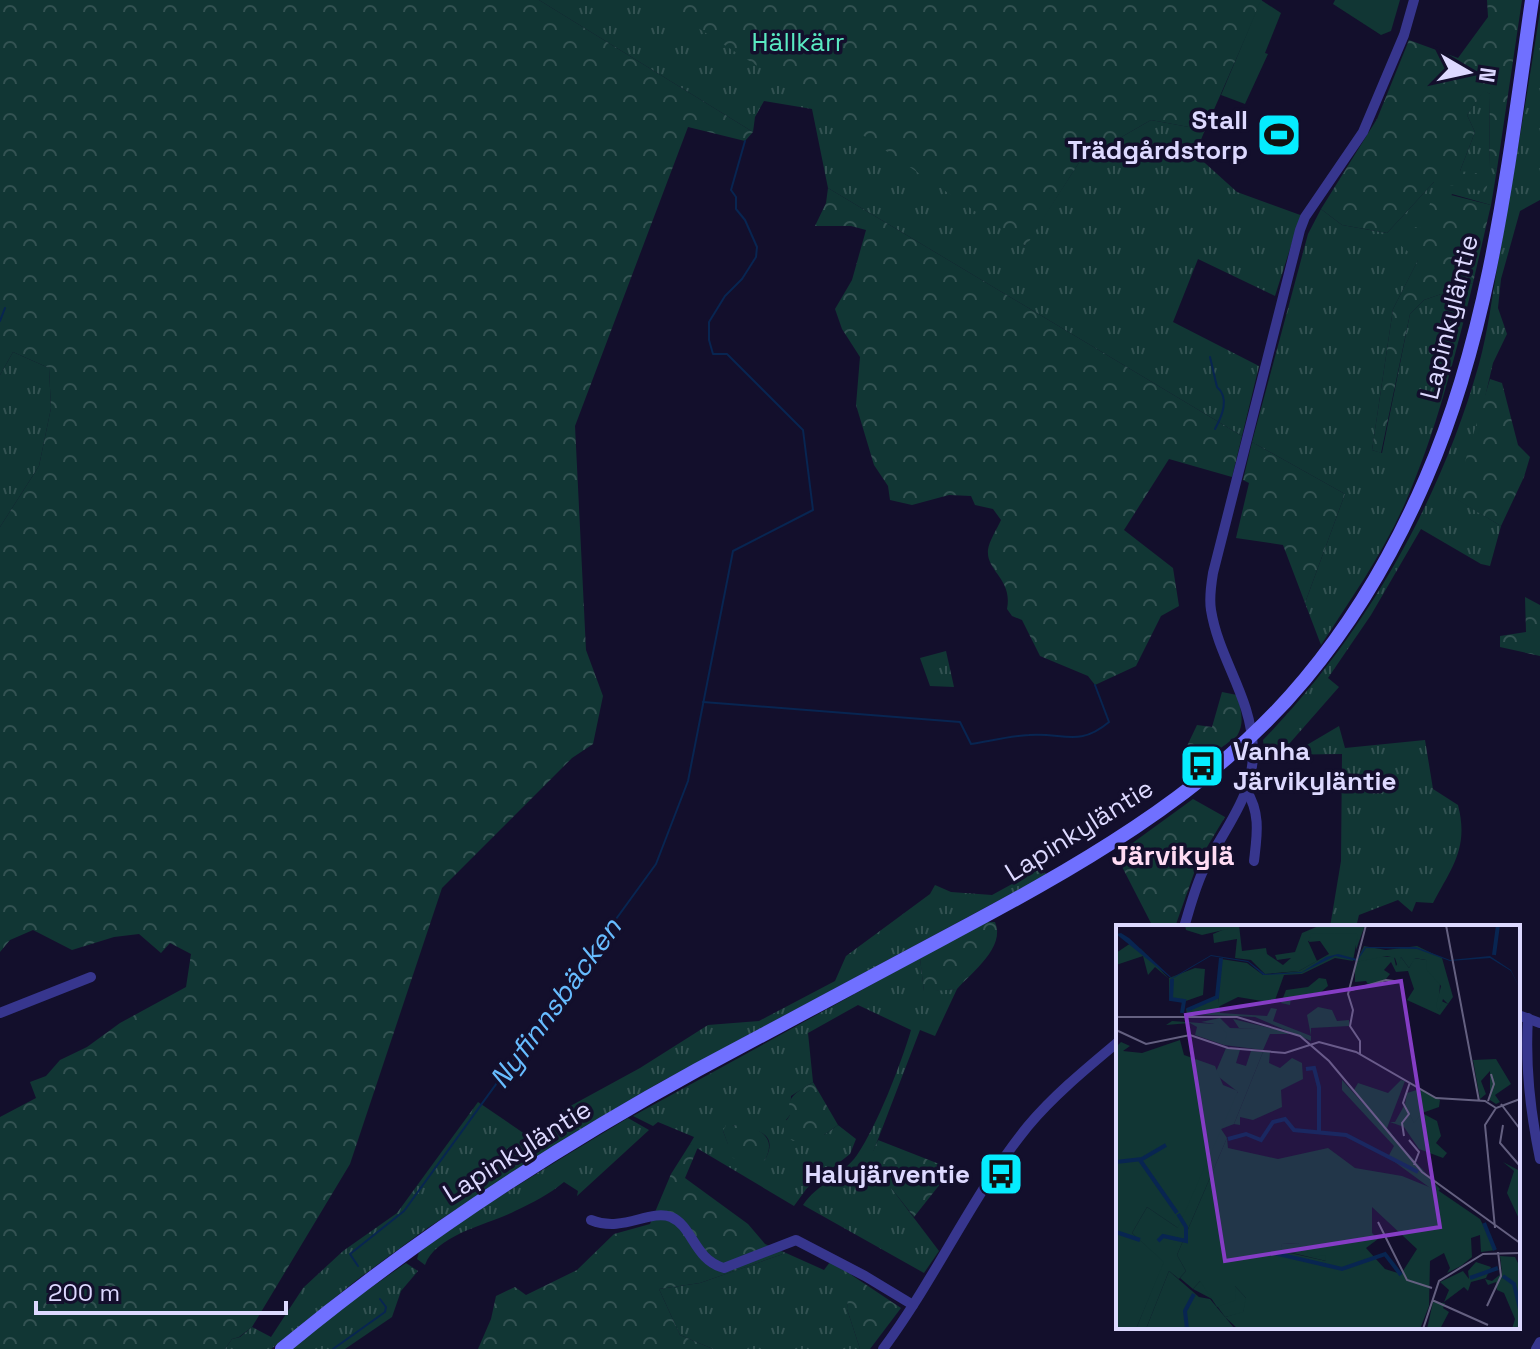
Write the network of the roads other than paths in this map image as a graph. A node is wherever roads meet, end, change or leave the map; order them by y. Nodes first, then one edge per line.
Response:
1 (1414, 0) edge
2 (1532, 0) edge
3 (1251, 735) junction
4 (1246, 790) junction
5 (1254, 861) dead end
6 (1185, 925) edge
7 (91, 977) dead end
8 (0, 1013) edge
9 (1523, 1016) edge
10 (1540, 1023) edge
11 (1116, 1044) edge
12 (1540, 1159) edge
13 (591, 1220) dead end
14 (913, 1305) junction
15 (1540, 1342) edge
16 (282, 1349) edge
17 (883, 1349) edge
18 (1536, 1349) edge

1 - 3 street
2 - 3 main road, Lapinkyläntie
3 - 4 street
3 - 16 main road, Lapinkyläntie
4 - 5 street
4 - 6 street
7 - 8 street
9 - 10 street
9 - 12 street
11 - 14 street
13 - 14 street
14 - 17 street
15 - 18 street

